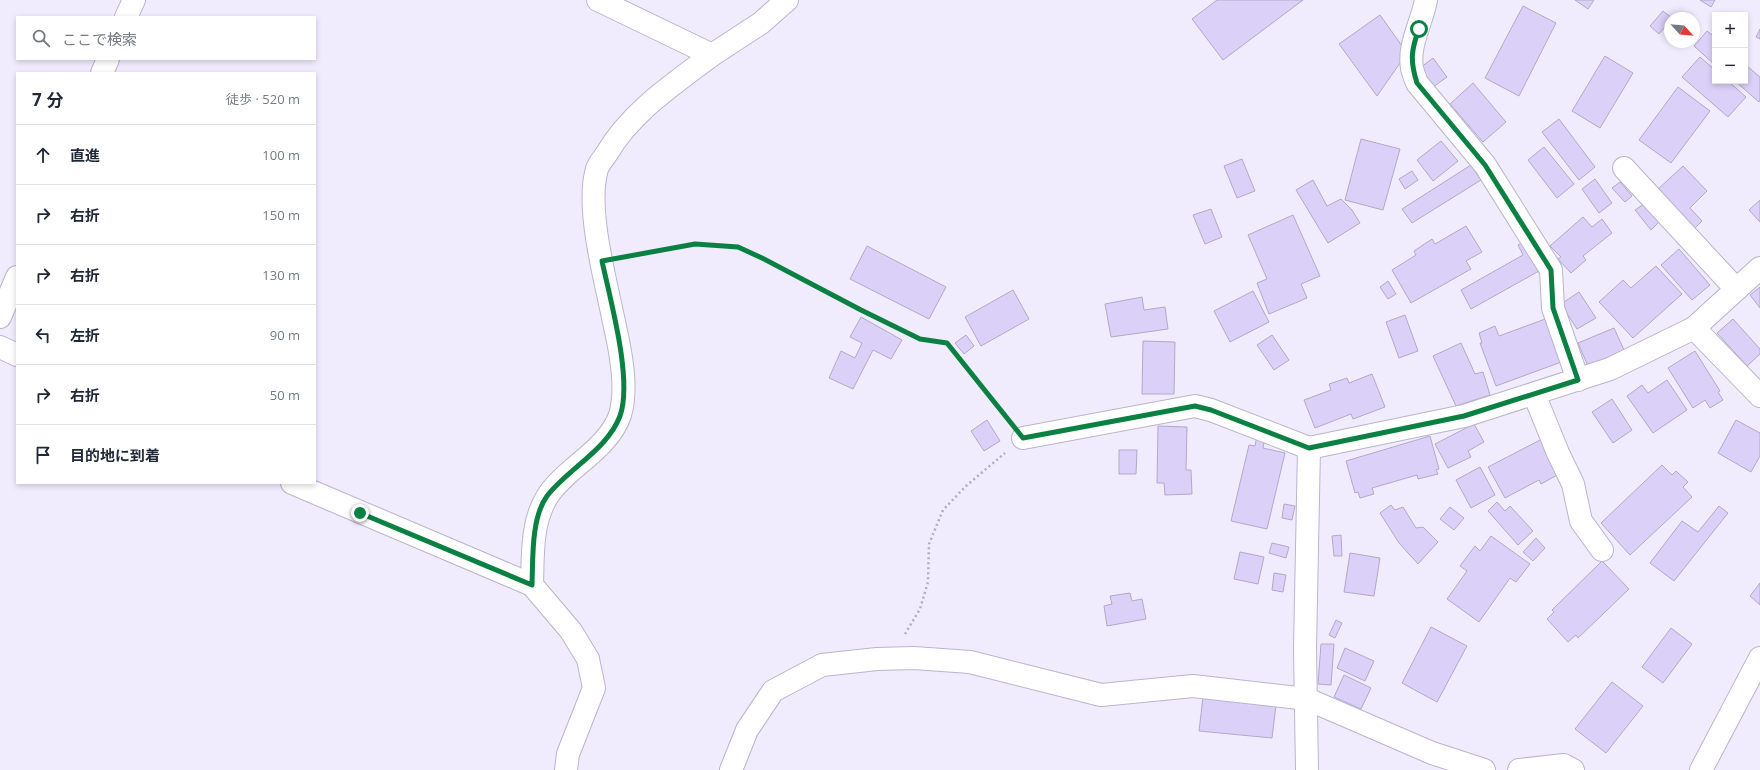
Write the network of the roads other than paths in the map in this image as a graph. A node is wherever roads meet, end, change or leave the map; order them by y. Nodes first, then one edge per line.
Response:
1 (134, 0) edge
2 (598, 0) edge
3 (787, 0) edge
4 (1426, 0) edge
5 (126, 16) edge
6 (712, 55) junction
7 (108, 60) edge
8 (102, 72) edge
9 (1624, 168) dead end
10 (1760, 268) edge
11 (16, 279) edge
12 (1736, 289) junction
13 (0, 317) edge
14 (1694, 328) junction
15 (0, 347) edge
16 (16, 355) edge
17 (1578, 380) junction
18 (1534, 394) junction
19 (1760, 396) edge
20 (1023, 438) road end
21 (1309, 448) junction
22 (294, 484) edge
23 (1602, 550) dead end
24 (532, 585) junction
25 (1760, 658) edge
26 (1307, 699) junction
27 (1309, 769) edge
28 (566, 770) edge
29 (731, 770) edge
30 (1484, 770) edge
31 (1524, 770) edge
32 (1573, 770) edge
33 (1701, 770) edge

1 - 5 street
2 - 6 street
3 - 6 street
4 - 17 street
6 - 24 street
7 - 8 street
9 - 12 street
10 - 12 street
11 - 13 street
12 - 14 street
14 - 17 street
14 - 19 street
15 - 16 street
17 - 18 street
18 - 21 street
18 - 23 street
20 - 21 street
21 - 26 street
22 - 24 street
24 - 28 street
25 - 33 street
26 - 27 street
26 - 29 street
26 - 30 street
31 - 32 street

